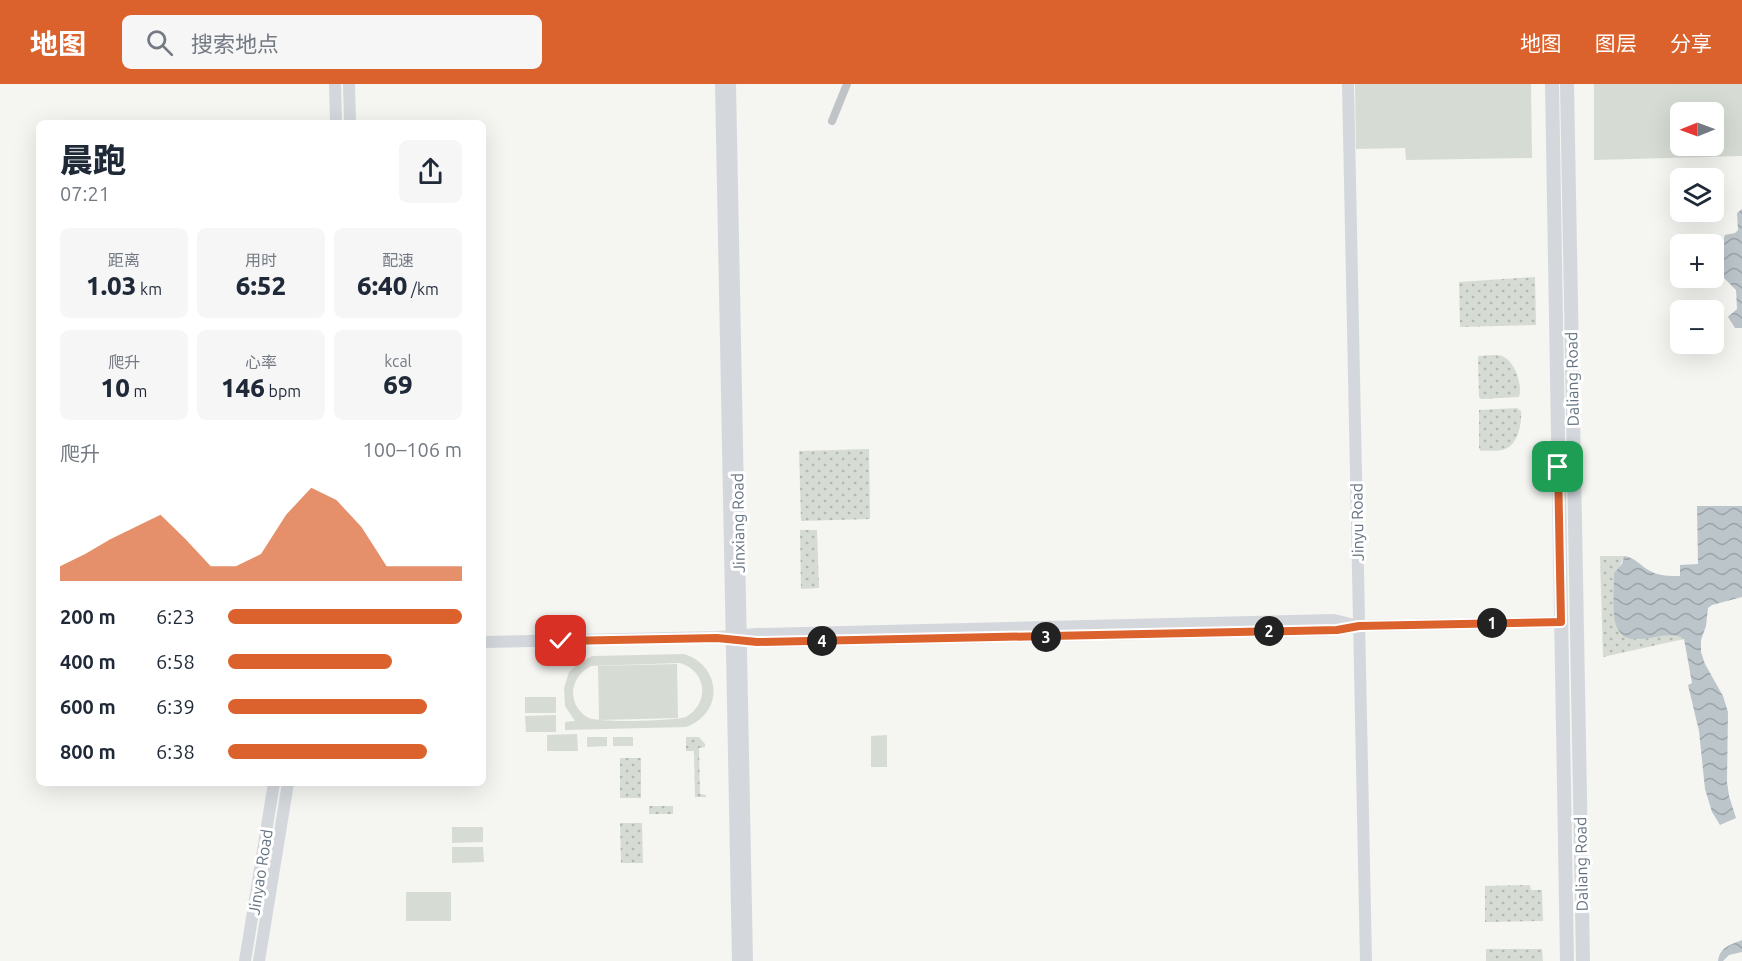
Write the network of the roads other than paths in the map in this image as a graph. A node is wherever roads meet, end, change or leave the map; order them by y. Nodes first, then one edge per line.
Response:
1 (335, 84) edge
2 (349, 84) edge
3 (721, 84) edge
4 (730, 84) edge
5 (847, 84) edge
6 (1348, 84) edge
7 (1551, 84) edge
8 (1567, 84) edge
9 (336, 120) edge
10 (350, 120) edge
11 (832, 121) dead end
12 (1561, 622) junction
13 (1359, 626) junction
14 (736, 638) junction
15 (486, 642) edge
16 (274, 786) edge
17 (288, 786) edge
18 (245, 961) edge
19 (259, 961) edge
20 (738, 961) edge
21 (747, 961) edge
22 (1366, 961) edge
23 (1567, 961) edge
24 (1583, 961) edge

1 - 9 street
2 - 10 street
3 - 14 street, Jinxiang Road
4 - 14 street, Jinxiang Road
5 - 11 street
6 - 13 street, Jinyu Road
7 - 12 main road, Daliang Road
8 - 24 main road, Daliang Road
12 - 13 street
12 - 23 main road, Daliang Road
13 - 14 street
13 - 22 street, Jinyu Road
14 - 15 street
14 - 20 street, Jinxiang Road
14 - 21 street, Jinxiang Road
16 - 18 street, Jinyao Road
17 - 19 street, Jinyao Road

